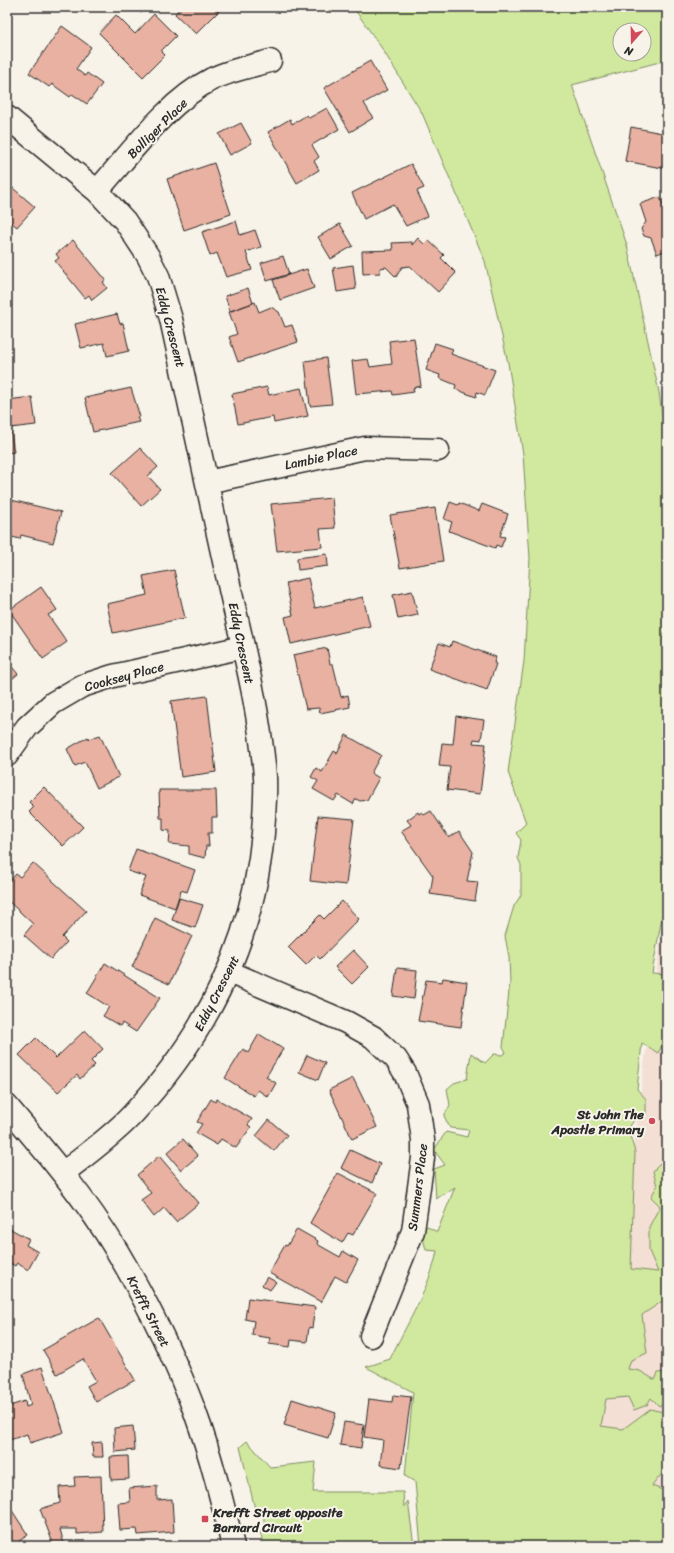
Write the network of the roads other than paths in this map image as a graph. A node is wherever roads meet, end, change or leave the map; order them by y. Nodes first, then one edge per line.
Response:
1 (270, 61) dead end
2 (7, 117) edge
3 (97, 191) junction
4 (438, 450) dead end
5 (207, 482) junction
6 (243, 647) junction
7 (7, 755) edge
8 (229, 972) junction
9 (7, 1106) edge
10 (63, 1173) junction
11 (371, 1336) dead end
12 (234, 1546) edge

1 - 3 street, Bolliger Place
2 - 3 street, Eddy Crescent
3 - 5 street, Eddy Crescent
4 - 5 street, Lambie Place
5 - 6 street, Eddy Crescent
6 - 7 street, Cooksey Place
6 - 8 street, Eddy Crescent
8 - 10 street, Eddy Crescent
8 - 11 street, Summers Place
9 - 10 street, Krefft Street
10 - 12 street, Krefft Street

